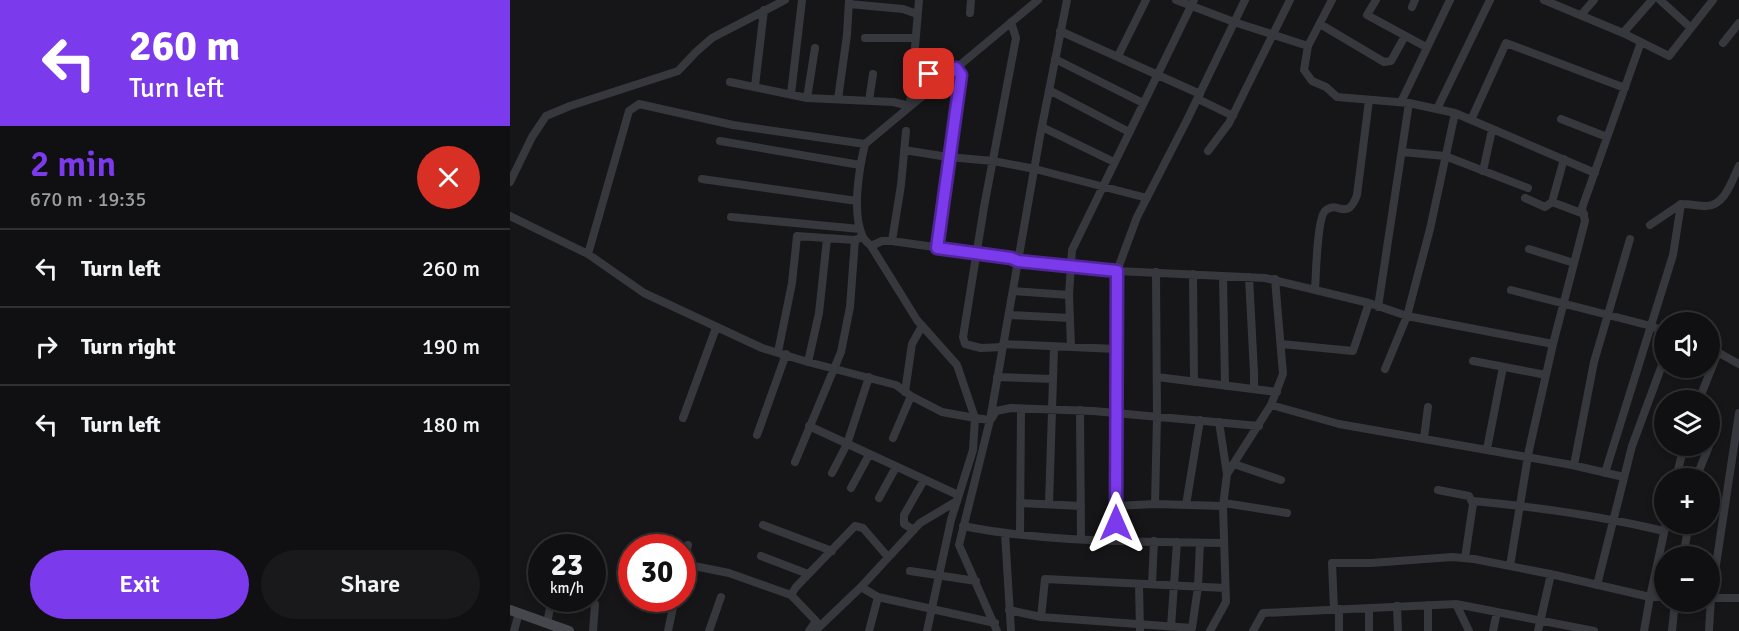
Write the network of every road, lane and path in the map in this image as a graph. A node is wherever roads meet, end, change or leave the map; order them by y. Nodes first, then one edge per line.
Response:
1 (785, 0) edge
2 (802, 0) edge
3 (919, 0) edge
4 (971, 0) edge
5 (1038, 0) edge
6 (1067, 0) edge
7 (1146, 0) edge
8 (1176, 0) edge
9 (1245, 0) edge
10 (1290, 0) edge
11 (1332, 0) edge
12 (1376, 0) edge
13 (1450, 0) edge
14 (1490, 0) edge
15 (1544, 0) edge
16 (1594, 0) edge
17 (1652, 0) edge
18 (1660, 0) edge
19 (1713, 0) edge
20 (849, 2) edge
21 (1192, 3) edge
22 (764, 10) junction
23 (970, 13) dead end
24 (917, 14) junction
25 (1581, 15) junction
26 (1011, 22) junction
27 (1234, 22) junction
28 (1739, 23) edge
29 (1320, 24) junction
30 (1691, 28) junction
31 (1060, 31) junction
32 (1623, 33) junction
33 (1273, 34) junction
34 (1405, 36) junction
35 (865, 38) dead end
36 (915, 38) junction
37 (1641, 42) junction
38 (1724, 43) dead end
39 (1308, 46) junction
40 (814, 48) dead end
41 (1426, 48) junction
42 (1118, 56) junction
43 (1055, 59) junction
44 (956, 68) junction
45 (912, 73) junction
46 (873, 74) dead end
47 (1157, 74) junction
48 (946, 76) junction
49 (730, 82) dead end
50 (755, 86) junction
51 (1624, 88) junction
52 (1050, 90) junction
53 (791, 94) junction
54 (1199, 96) junction
55 (807, 98) junction
56 (837, 99) junction
57 (1369, 100) junction
58 (869, 101) junction
59 (1143, 103) junction
60 (1405, 103) junction
61 (910, 106) junction
62 (1437, 109) junction
63 (1455, 113) junction
64 (1233, 116) junction
65 (1561, 119) dead end
66 (1471, 120) junction
67 (1042, 127) junction
68 (1492, 130) junction
69 (906, 131) dead end
70 (1129, 132) junction
71 (1607, 137) junction
72 (720, 141) dead end
73 (865, 144) junction
74 (904, 150) junction
75 (1208, 151) dead end
76 (1402, 152) junction
77 (1445, 156) junction
78 (948, 158) junction
79 (1564, 159) junction
80 (993, 161) junction
81 (1114, 162) junction
82 (860, 165) junction
83 (1739, 166) edge
84 (1035, 169) junction
85 (1484, 171) junction
86 (1595, 173) junction
87 (702, 179) dead end
88 (510, 182) edge
89 (1103, 186) junction
90 (1528, 188) dead end
91 (1146, 198) junction
92 (1525, 198) dead end
93 (857, 201) junction
94 (1552, 202) junction
95 (1681, 204) junction
96 (1584, 214) junction
97 (510, 216) edge
98 (731, 217) dead end
99 (1650, 225) dead end
100 (859, 235) junction
101 (827, 238) junction
102 (1630, 239) dead end
103 (892, 241) junction
104 (870, 246) junction
105 (937, 248) junction
106 (1529, 249) dead end
107 (976, 253) junction
108 (588, 254) junction
109 (1018, 261) junction
110 (1574, 263) junction
111 (1070, 265) junction
112 (1117, 271) junction
113 (1156, 272) junction
114 (1193, 274) junction
115 (1223, 276) junction
116 (1249, 278) junction
117 (1275, 279) junction
118 (1315, 289) junction
119 (1511, 290) dead end
120 (1013, 291) junction
121 (1069, 295) junction
122 (1368, 303) junction
123 (1563, 304) junction
124 (1378, 307) junction
125 (1009, 315) junction
126 (1608, 315) junction
127 (1407, 316) junction
128 (1069, 318) junction
129 (922, 326) junction
130 (1651, 326) junction
131 (1654, 327) edge
132 (716, 328) junction
133 (1281, 344) junction
134 (1553, 344) junction
135 (1003, 345) junction
136 (1071, 347) junction
137 (1054, 348) junction
138 (1116, 349) junction
139 (782, 353) junction
140 (1720, 353) edge
141 (1473, 361) dead end
142 (808, 362) junction
143 (1739, 364) edge
144 (1503, 367) junction
145 (835, 368) junction
146 (1385, 369) dead end
147 (1546, 375) junction
148 (869, 377) junction
149 (997, 377) junction
150 (1157, 377) junction
151 (1053, 378) junction
152 (1657, 378) edge
153 (1194, 382) junction
154 (1225, 386) junction
155 (1254, 389) junction
156 (1277, 392) junction
157 (908, 394) junction
158 (1271, 405) junction
159 (1428, 407) dead end
160 (1021, 409) junction
161 (1051, 410) junction
162 (1080, 410) junction
163 (1739, 413) edge
164 (1116, 414) junction
165 (1157, 417) junction
166 (683, 418) dead end
167 (975, 418) junction
168 (990, 420) junction
169 (1200, 420) junction
170 (1219, 422) junction
171 (809, 426) junction
172 (1259, 426) junction
173 (757, 435) dead end
174 (893, 438) dead end
175 (1424, 438) junction
176 (847, 444) junction
177 (1487, 449) junction
178 (868, 454) junction
179 (1528, 456) junction
180 (795, 462) dead end
181 (1233, 464) junction
182 (1574, 465) junction
183 (896, 467) junction
184 (1605, 472) junction
185 (832, 473) dead end
186 (1227, 474) junction
187 (1624, 477) junction
188 (924, 480) junction
189 (1281, 480) dead end
190 (851, 488) dead end
191 (1437, 490) dead end
192 (879, 498) dead end
193 (957, 498) junction
194 (1473, 501) junction
195 (1020, 503) junction
196 (1048, 504) junction
197 (1155, 504) junction
198 (1186, 505) junction
199 (1223, 505) junction
200 (1081, 506) junction
201 (1116, 506) junction
202 (1520, 506) junction
203 (1287, 513) dead end
204 (1614, 519) junction
205 (764, 525) dead end
206 (963, 525) junction
207 (1654, 525) edge
208 (914, 530) junction
209 (1005, 533) junction
210 (1020, 534) junction
211 (1664, 534) edge
212 (1081, 539) junction
213 (1116, 540) junction
214 (1154, 541) junction
215 (1178, 542) junction
216 (1200, 543) junction
217 (1224, 543) junction
218 (1719, 546) edge
219 (832, 550) junction
220 (761, 556) dead end
221 (888, 557) junction
222 (1466, 558) junction
223 (1510, 566) junction
224 (696, 568) edge
225 (910, 571) dead end
226 (808, 574) junction
227 (1551, 574) junction
228 (938, 575) junction
229 (976, 581) junction
230 (1139, 584) junction
231 (1152, 584) junction
232 (1597, 585) junction
233 (1175, 586) junction
234 (861, 587) junction
235 (1198, 587) junction
236 (1226, 588) junction
237 (791, 595) junction
238 (721, 597) dead end
239 (878, 597) junction
240 (1650, 597) junction
241 (1654, 597) edge
242 (1720, 598) edge
243 (1739, 598) edge
244 (1456, 604) junction
245 (1428, 605) junction
246 (1397, 606) junction
247 (1369, 608) junction
248 (1337, 609) junction
249 (931, 610) junction
250 (1009, 610) junction
251 (515, 612) edge
252 (549, 612) edge
253 (594, 612) edge
254 (672, 612) edge
255 (1497, 612) junction
256 (1674, 612) edge
257 (1710, 612) edge
258 (1041, 617) junction
259 (1540, 621) junction
260 (547, 623) junction
261 (996, 627) edge
262 (1171, 627) junction
263 (1140, 628) edge
264 (1467, 630) edge
265 (1584, 630) edge
266 (514, 631) edge
267 (569, 631) edge
268 (593, 631) edge
269 (668, 631) edge
270 (709, 631) edge
271 (809, 631) edge
272 (815, 631) edge
273 (869, 631) edge
274 (927, 631) edge
275 (1011, 631) edge
276 (1210, 631) edge
277 (1253, 631) edge
278 (1339, 631) edge
279 (1369, 631) edge
280 (1398, 631) edge
281 (1428, 631) edge
282 (1493, 631) edge
283 (1538, 631) edge
284 (1594, 631) edge
285 (1644, 631) edge
286 (1672, 631) edge
287 (1709, 631) edge

1 - 22 street
2 - 53 street
3 - 24 street
4 - 23 street
5 - 26 street
6 - 31 street
7 - 42 street
8 - 21 street
9 - 27 street
10 - 33 street
11 - 29 street
12 - 34 street
13 - 41 street
14 - 62 street
15 - 25 street
16 - 25 street
17 - 32 street
18 - 30 street
19 - 30 street
20 - 24 street
20 - 56 street
21 - 27 street
21 - 47 street
22 - 50 street
22 - 88 street
24 - 36 street
25 - 32 street
26 - 44 street
26 - 80 street
27 - 33 street
27 - 54 street
28 - 38 street
29 - 34 street
29 - 39 street
30 - 37 street
31 - 42 street
31 - 43 street
32 - 37 street
33 - 39 street
33 - 64 street
34 - 41 street
35 - 36 street
36 - 45 street
37 - 51 street
39 - 57 street
40 - 55 street
41 - 60 street
42 - 47 street
43 - 52 street
43 - 59 street
44 - 48 street
44 - 78 street
45 - 48 street
45 - 61 street
46 - 58 street
47 - 54 street
47 - 59 street
48 - 61 street
49 - 50 street
50 - 53 street
51 - 66 street
51 - 71 street
52 - 67 street
52 - 70 street
53 - 55 street
54 - 64 street
54 - 91 street
55 - 56 street
56 - 58 street
57 - 60 street
57 - 118 street
58 - 61 street
59 - 70 street
60 - 62 street
60 - 76 street
61 - 73 street
62 - 63 street
63 - 66 street
63 - 77 street
64 - 75 street
65 - 71 street
66 - 68 street
67 - 81 street
67 - 84 street
68 - 79 street
68 - 85 street
69 - 74 street
70 - 81 street
71 - 86 street
72 - 82 street
73 - 82 street
73 - 108 street
74 - 78 street
74 - 103 street
76 - 77 street
76 - 124 street
77 - 85 street
77 - 127 street
78 - 80 street
78 - 105 street
79 - 86 street
79 - 94 street
80 - 84 street
80 - 107 street
81 - 89 street
82 - 93 street
83 - 95 street
84 - 89 street
84 - 109 street
85 - 90 street
86 - 96 street
87 - 93 street
89 - 91 street
89 - 111 street
91 - 112 street
92 - 94 street
93 - 100 street
94 - 96 street
95 - 99 street
95 - 130 street
96 - 110 street
97 - 108 street
98 - 100 street
100 - 101 street
100 - 104 street
100 - 145 street
101 - 139 street
101 - 142 street
102 - 126 street
103 - 104 street
103 - 105 street
104 - 129 street
105 - 107 street
106 - 110 street
107 - 109 street
107 - 135 street
108 - 132 street
109 - 111 street
109 - 120 street
110 - 123 street
111 - 112 street
111 - 121 street
112 - 113 street
112 - 138 street
113 - 114 street
113 - 150 street
114 - 115 street
114 - 153 street
115 - 116 street
115 - 154 street
116 - 117 street
116 - 155 street
117 - 118 street
117 - 133 street
118 - 122 street
119 - 123 street
120 - 121 street
120 - 125 street
121 - 128 street
122 - 124 street
122 - 133 street
123 - 126 street
123 - 134 street
124 - 127 street
125 - 128 street
125 - 135 street
126 - 130 street
126 - 182 street
127 - 134 street
127 - 146 street
128 - 136 street
129 - 157 street
129 - 167 street
130 - 131 street
130 - 184 street
132 - 139 street
132 - 166 street
133 - 156 street
134 - 147 street
135 - 137 street
135 - 149 street
136 - 137 street
136 - 138 street
137 - 151 street
138 - 164 street
139 - 142 street
139 - 173 street
140 - 143 street
141 - 144 street
142 - 145 street
144 - 147 street
144 - 177 street
145 - 148 street
145 - 171 street
147 - 179 street
148 - 157 street
148 - 176 street
149 - 151 street
149 - 168 street
150 - 153 street
150 - 165 street
151 - 161 street
152 - 187 street
153 - 154 street
154 - 155 street
155 - 156 street
156 - 158 street
157 - 167 street
157 - 174 street
158 - 172 street
158 - 175 street
159 - 175 street
160 - 161 street
160 - 168 street
160 - 195 street
161 - 162 street
161 - 196 street
162 - 164 street
162 - 200 street
163 - 218 street
164 - 165 street
164 - 201 street
165 - 169 street
165 - 197 street
167 - 168 street
167 - 193 street
168 - 206 street
169 - 170 street
169 - 198 street
170 - 172 street
170 - 186 street
171 - 176 street
171 - 180 street
172 - 181 street
175 - 177 street
176 - 178 street
176 - 185 street
177 - 179 street
178 - 183 street
178 - 190 street
179 - 182 street
179 - 202 street
181 - 186 street
181 - 189 street
182 - 184 street
183 - 188 street
183 - 192 street
184 - 187 street
186 - 199 street
187 - 204 street
188 - 193 street
188 - 208 street
191 - 194 street
193 - 208 street
193 - 228 street
194 - 202 street
194 - 222 street
195 - 196 street
195 - 210 street
196 - 200 street
197 - 198 street
197 - 201 street
198 - 199 street
199 - 203 street
199 - 217 street
200 - 212 street
201 - 213 street
202 - 204 street
202 - 223 street
204 - 207 street
204 - 232 street
205 - 219 street
206 - 209 street
206 - 229 street
208 - 221 street
209 - 210 street
209 - 250 street
210 - 212 street
211 - 240 street
212 - 213 street
213 - 214 street
214 - 215 street
214 - 231 street
215 - 216 street
215 - 233 street
216 - 217 street
216 - 235 street
217 - 236 street
219 - 221 street
219 - 226 street
220 - 226 street
221 - 234 street
222 - 223 street
222 - 248 street
223 - 227 street
224 - 237 street
225 - 228 street
226 - 237 street
227 - 232 street
227 - 259 street
228 - 229 street
228 - 249 street
229 - 261 street
230 - 231 street
230 - 258 street
230 - 263 street
231 - 233 street
232 - 240 street
233 - 235 street
233 - 262 street
234 - 239 street
234 - 272 street
235 - 236 street
235 - 262 street
236 - 276 street
237 - 271 street
238 - 270 street
239 - 249 street
239 - 273 street
240 - 241 street
240 - 285 street
242 - 243 street
244 - 245 street
244 - 255 street
244 - 264 street
245 - 246 street
245 - 281 street
246 - 247 street
246 - 280 street
247 - 248 street
247 - 279 street
248 - 277 street
248 - 278 street
249 - 261 street
249 - 274 street
250 - 258 street
250 - 275 street
251 - 260 street
251 - 266 street
252 - 260 street
253 - 268 street
254 - 269 street
255 - 259 street
255 - 282 street
256 - 286 street
257 - 287 street
258 - 263 street
259 - 265 street
259 - 283 street
260 - 267 street
262 - 263 street
265 - 284 street

